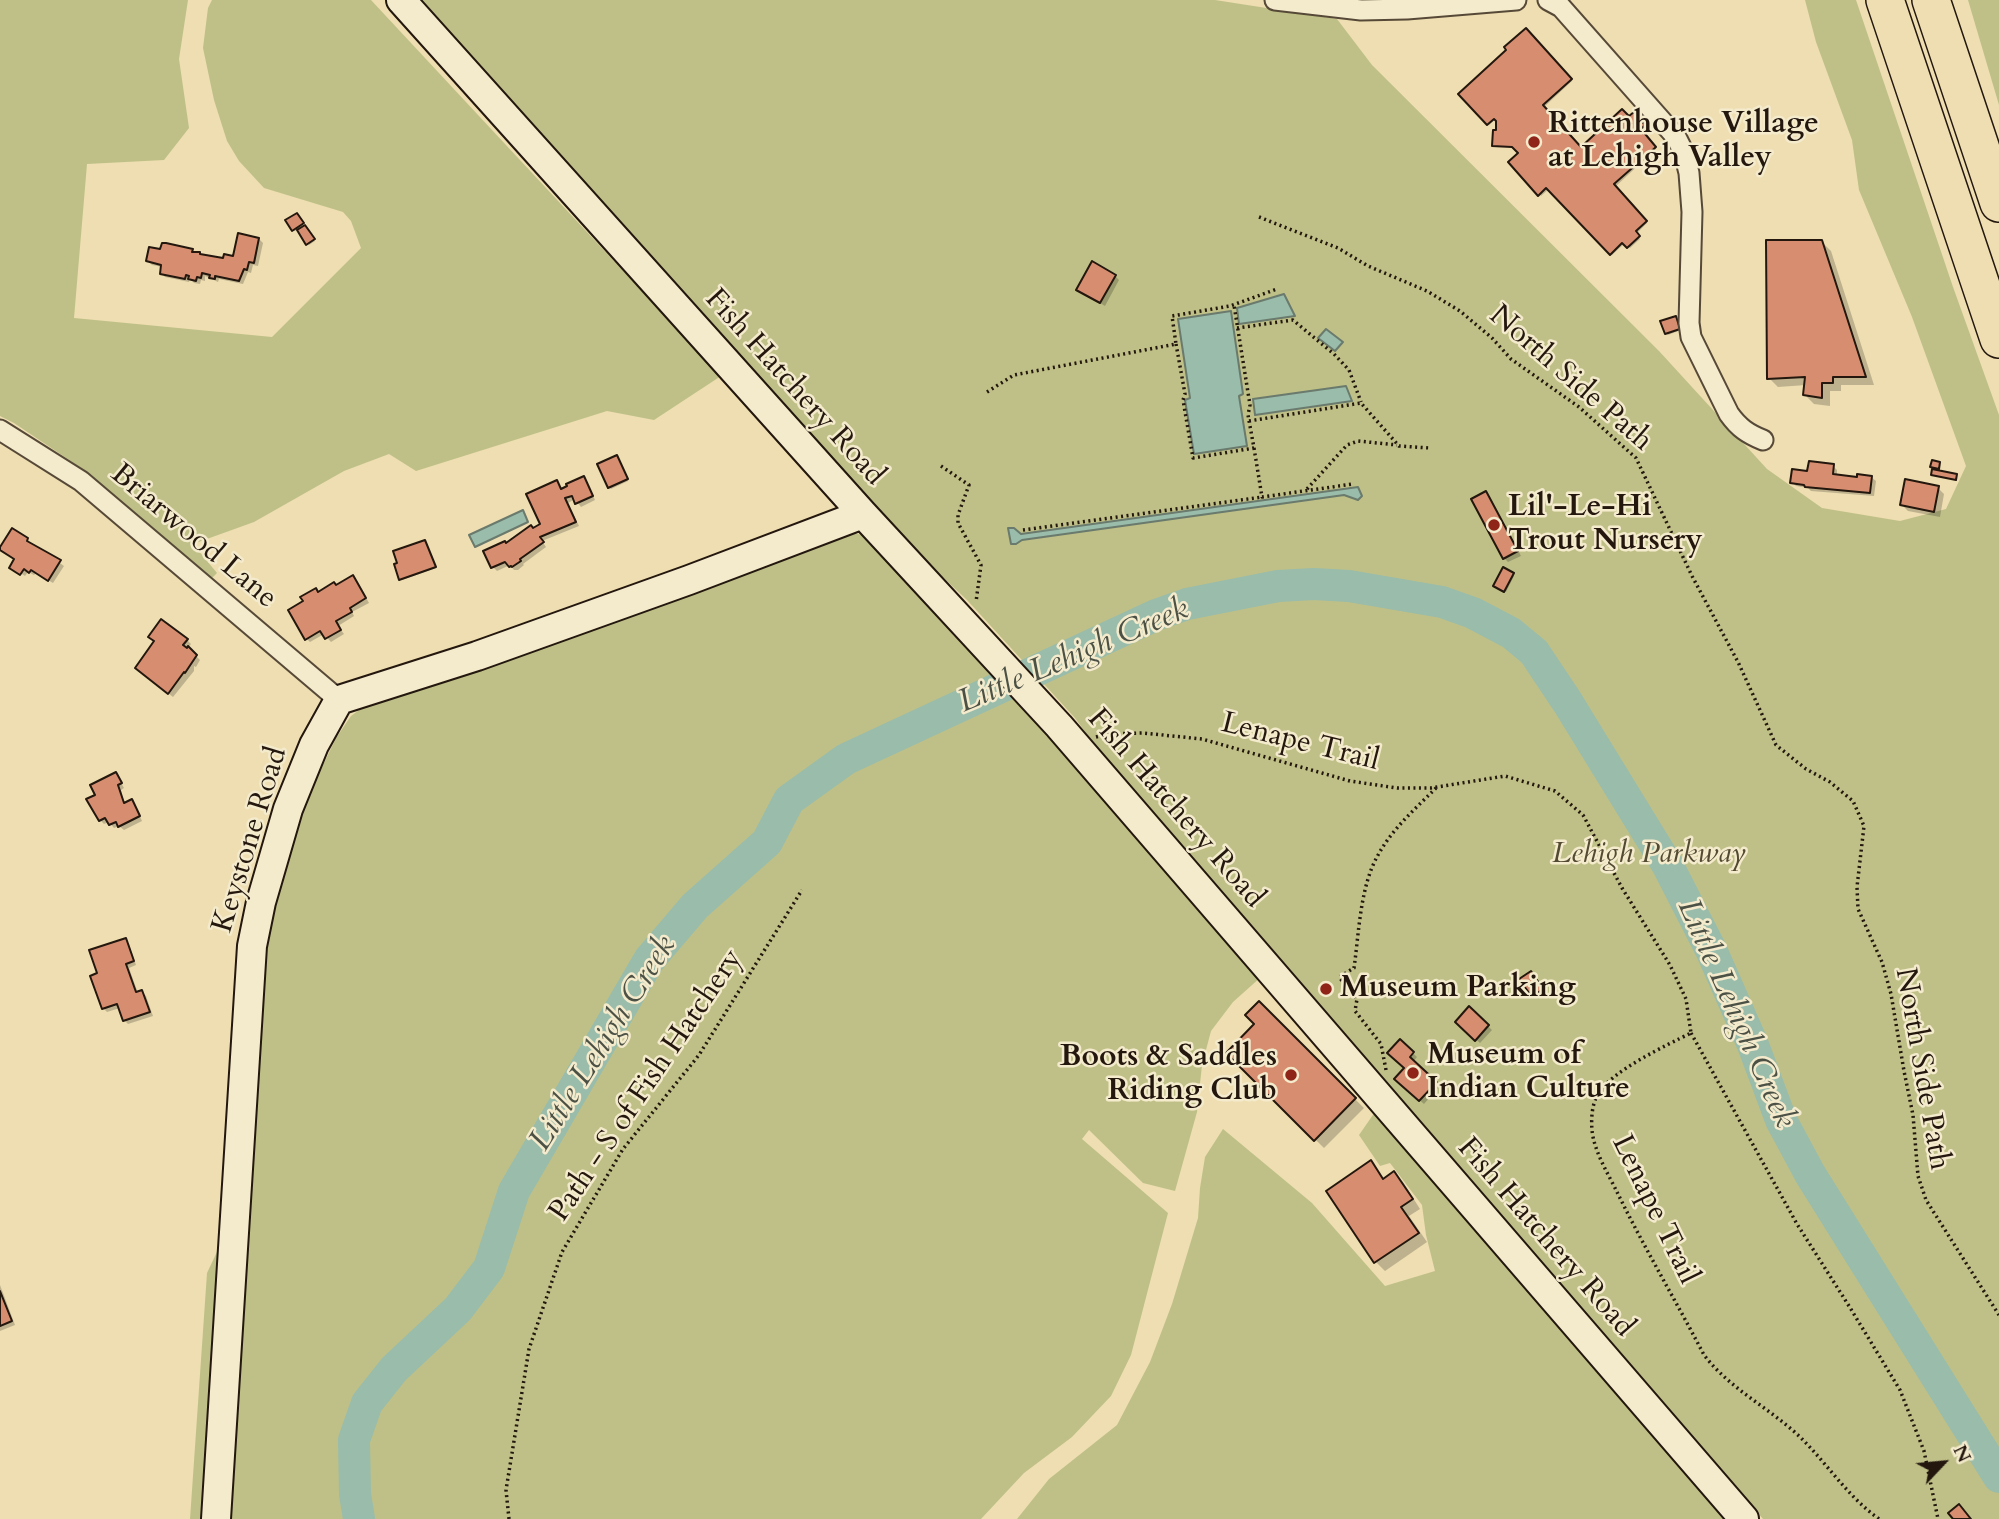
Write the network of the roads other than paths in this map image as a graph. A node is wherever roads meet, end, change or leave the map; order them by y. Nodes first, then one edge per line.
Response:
1 (401, 0) edge
2 (1275, 0) edge
3 (1516, 0) edge
4 (1548, 0) edge
5 (1885, 0) edge
6 (1936, 10) edge
7 (1999, 203) edge
8 (1999, 339) edge
9 (0, 430) edge
10 (1763, 440) dead end
11 (863, 514) junction
12 (339, 700) junction
13 (216, 1519) edge
14 (1744, 1519) edge

1 - 11 street, Fish Hatchery Road
2 - 3 street
4 - 10 street
5 - 8 highway
6 - 7 highway
9 - 12 street, Briarwood Lane
11 - 12 street
11 - 14 street, Fish Hatchery Road
12 - 13 street, Keystone Road

